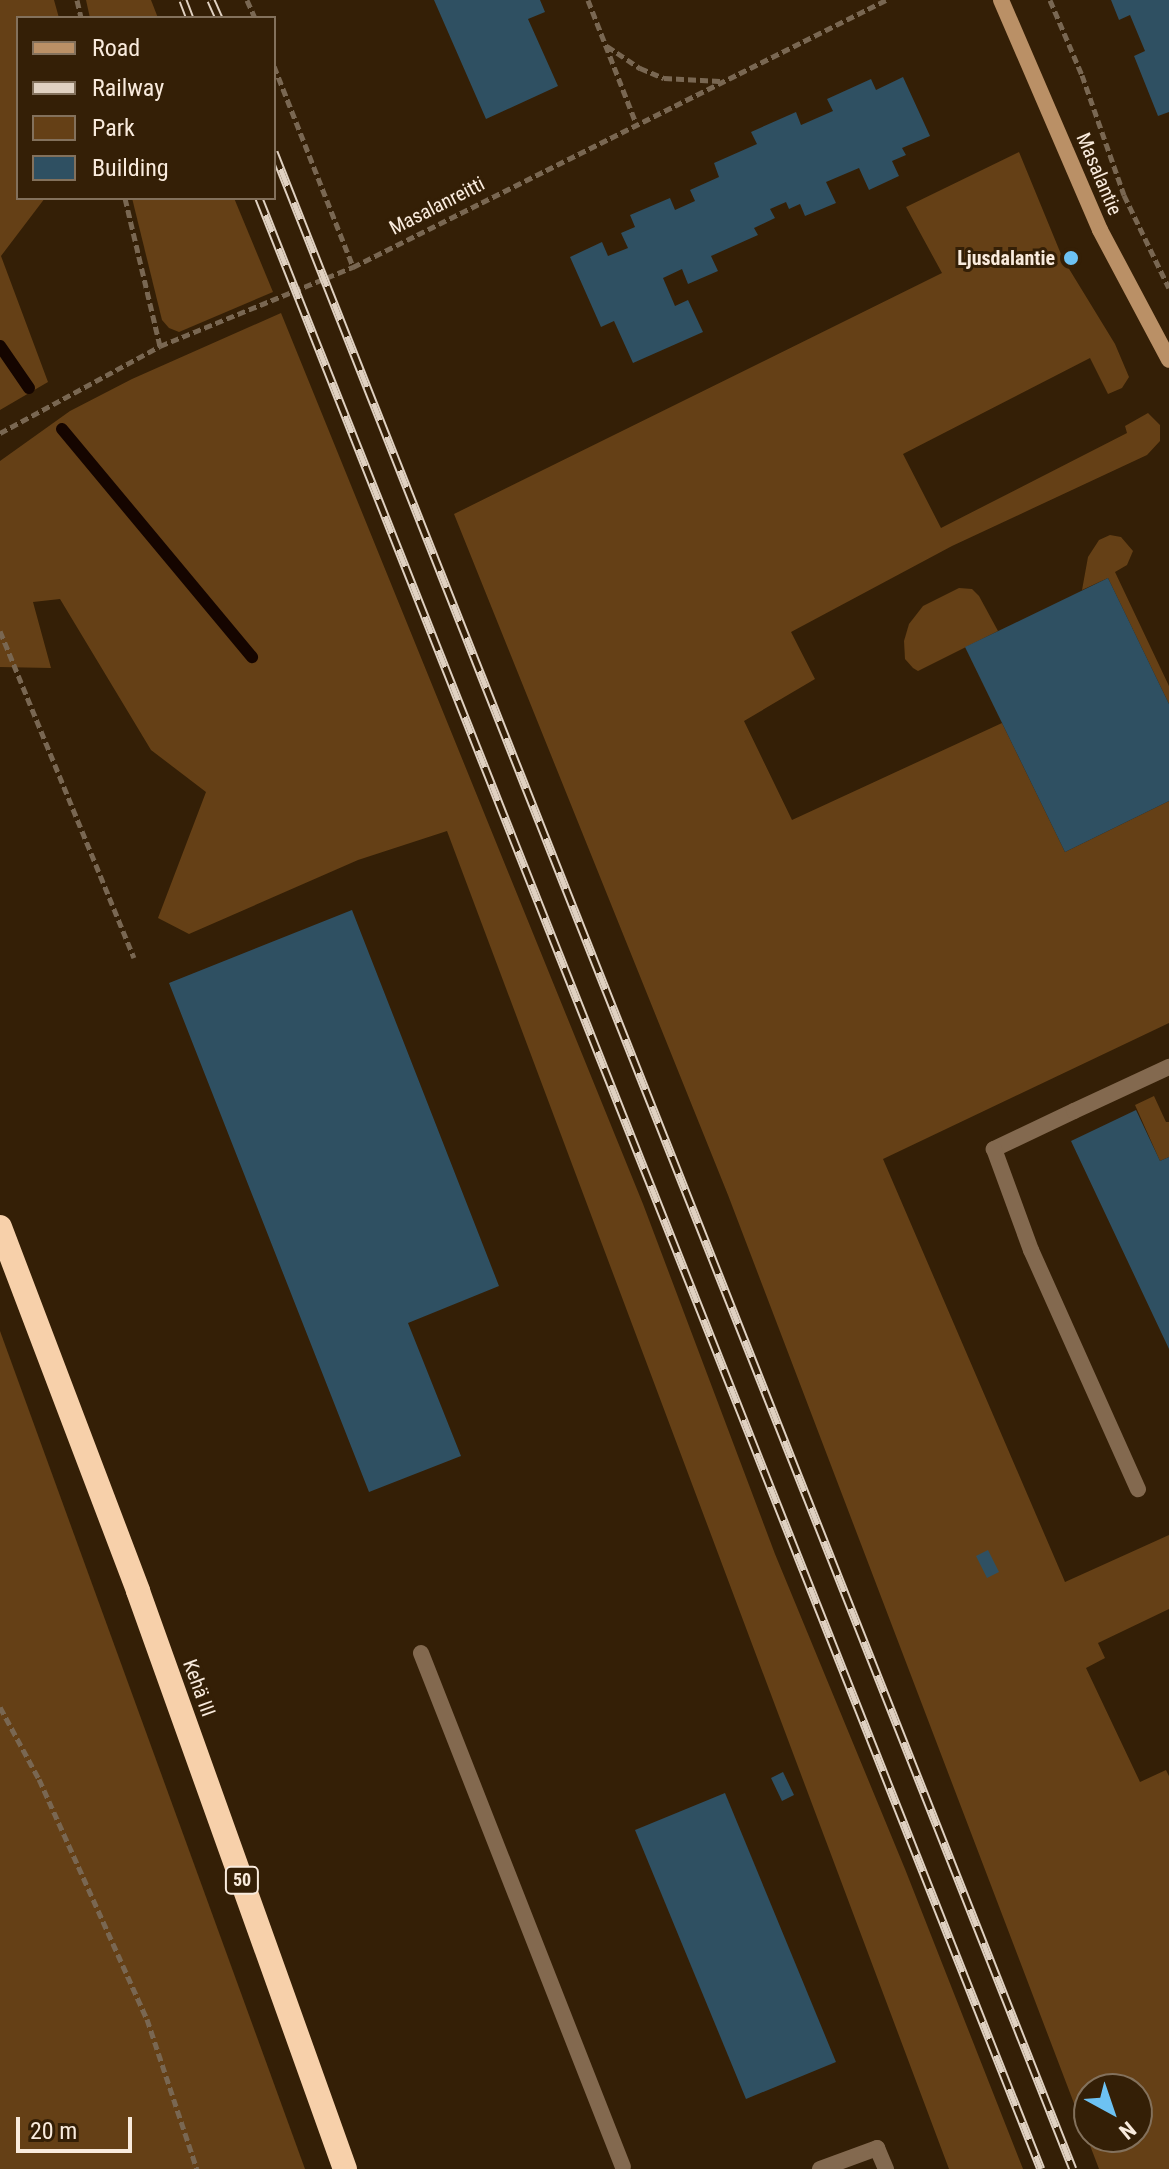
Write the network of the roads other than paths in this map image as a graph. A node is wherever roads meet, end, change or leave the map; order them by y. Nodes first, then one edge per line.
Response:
1 (1001, 0) edge
2 (1169, 360) edge
3 (1169, 1067) edge
4 (0, 1227) edge
5 (1138, 1489) dead end
6 (421, 1653) dead end
7 (624, 2168) edge
8 (345, 2169) edge
9 (820, 2169) edge
10 (886, 2169) edge

1 - 2 street, Masalantie
3 - 5 street
4 - 8 highway, Kehä III / 50
6 - 7 street
9 - 10 street

